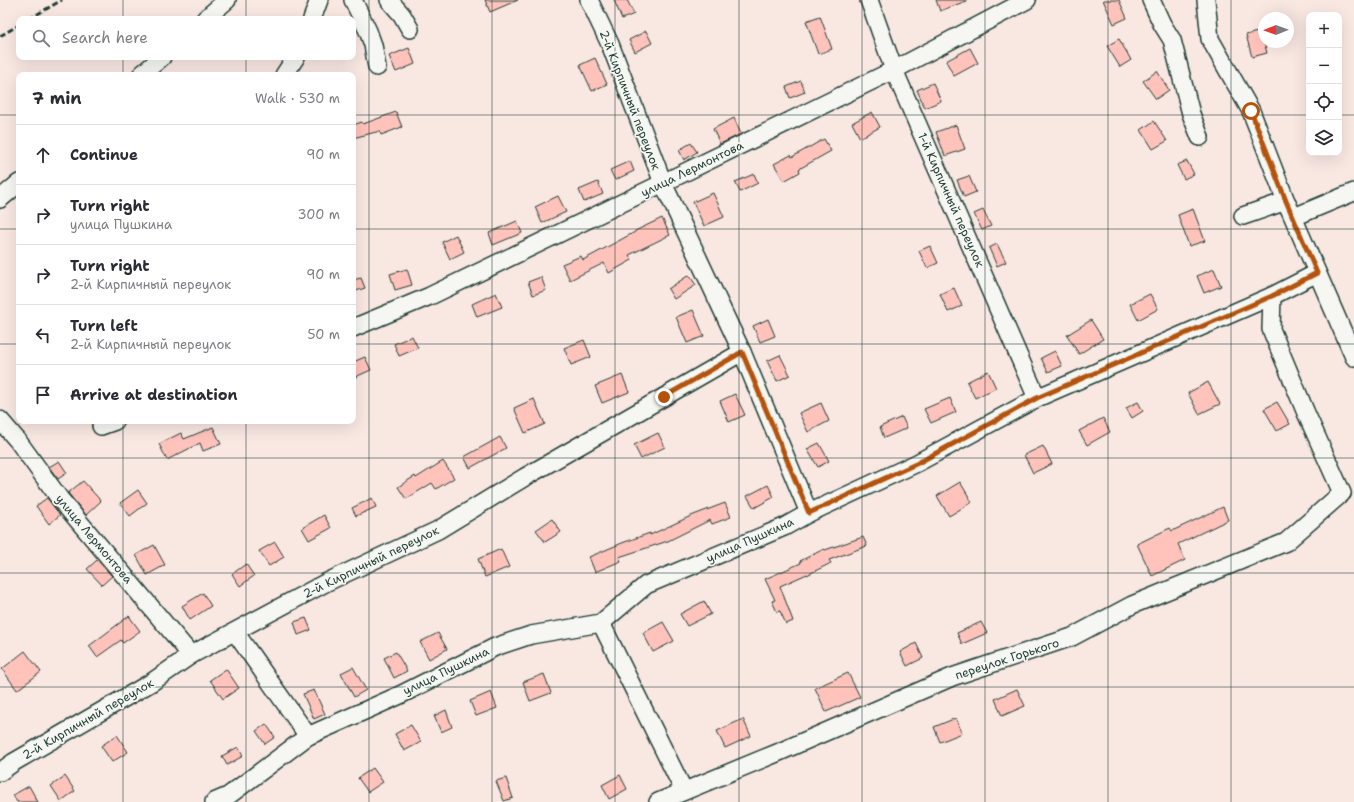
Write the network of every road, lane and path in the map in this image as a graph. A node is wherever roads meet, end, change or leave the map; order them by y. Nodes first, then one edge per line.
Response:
1 (227, 0) edge
2 (319, 0) edge
3 (352, 0) edge
4 (389, 0) edge
5 (589, 0) edge
6 (869, 0) edge
7 (1027, 0) edge
8 (1151, 0) edge
9 (1206, 0) edge
10 (208, 16) edge
11 (313, 16) edge
12 (410, 29) dead end
13 (159, 60) edge
14 (294, 60) edge
15 (377, 67) dead end
16 (894, 70) junction
17 (145, 72) edge
18 (286, 72) edge
19 (1200, 137) dead end
20 (663, 183) junction
21 (16, 186) edge
22 (1354, 192) edge
23 (0, 199) edge
24 (1286, 201) junction
25 (1243, 216) dead end
26 (1294, 217) junction
27 (1317, 273) junction
28 (1272, 296) junction
29 (356, 327) edge
30 (742, 352) junction
31 (1354, 357) edge
32 (1037, 398) junction
33 (0, 420) edge
34 (809, 513) junction
35 (601, 623) junction
36 (235, 632) junction
37 (192, 655) junction
38 (308, 736) junction
39 (0, 772) edge
40 (684, 791) junction
41 (214, 802) edge
42 (658, 802) edge

1 - 10 street
2 - 11 street
3 - 15 street
4 - 12 street
5 - 20 street, 2-й Кирпичный переулок
6 - 16 street, 1-й Кирпичный переулок
7 - 16 street, улица Лермонтова
8 - 19 street
9 - 24 street
13 - 17 street
14 - 18 street
16 - 20 street, улица Лермонтова
16 - 32 street, 1-й Кирпичный переулок
20 - 29 street, улица Лермонтова
20 - 30 street, 2-й Кирпичный переулок
21 - 23 street
22 - 26 street
24 - 25 street
24 - 26 street
26 - 27 street
27 - 28 street, улица Пушкина
27 - 31 street
28 - 32 street, улица Пушкина
28 - 40 street, переулок Горького
30 - 34 street, 2-й Кирпичный переулок
30 - 36 street, 2-й Кирпичный переулок
32 - 34 street, улица Пушкина
33 - 37 street, улица Лермонтова
34 - 35 street, улица Пушкина
35 - 38 street, улица Пушкина
35 - 40 street
36 - 37 street, 2-й Кирпичный переулок
36 - 38 street
37 - 39 street, 2-й Кирпичный переулок
38 - 41 street, улица Пушкина
40 - 42 street, переулок Горького

